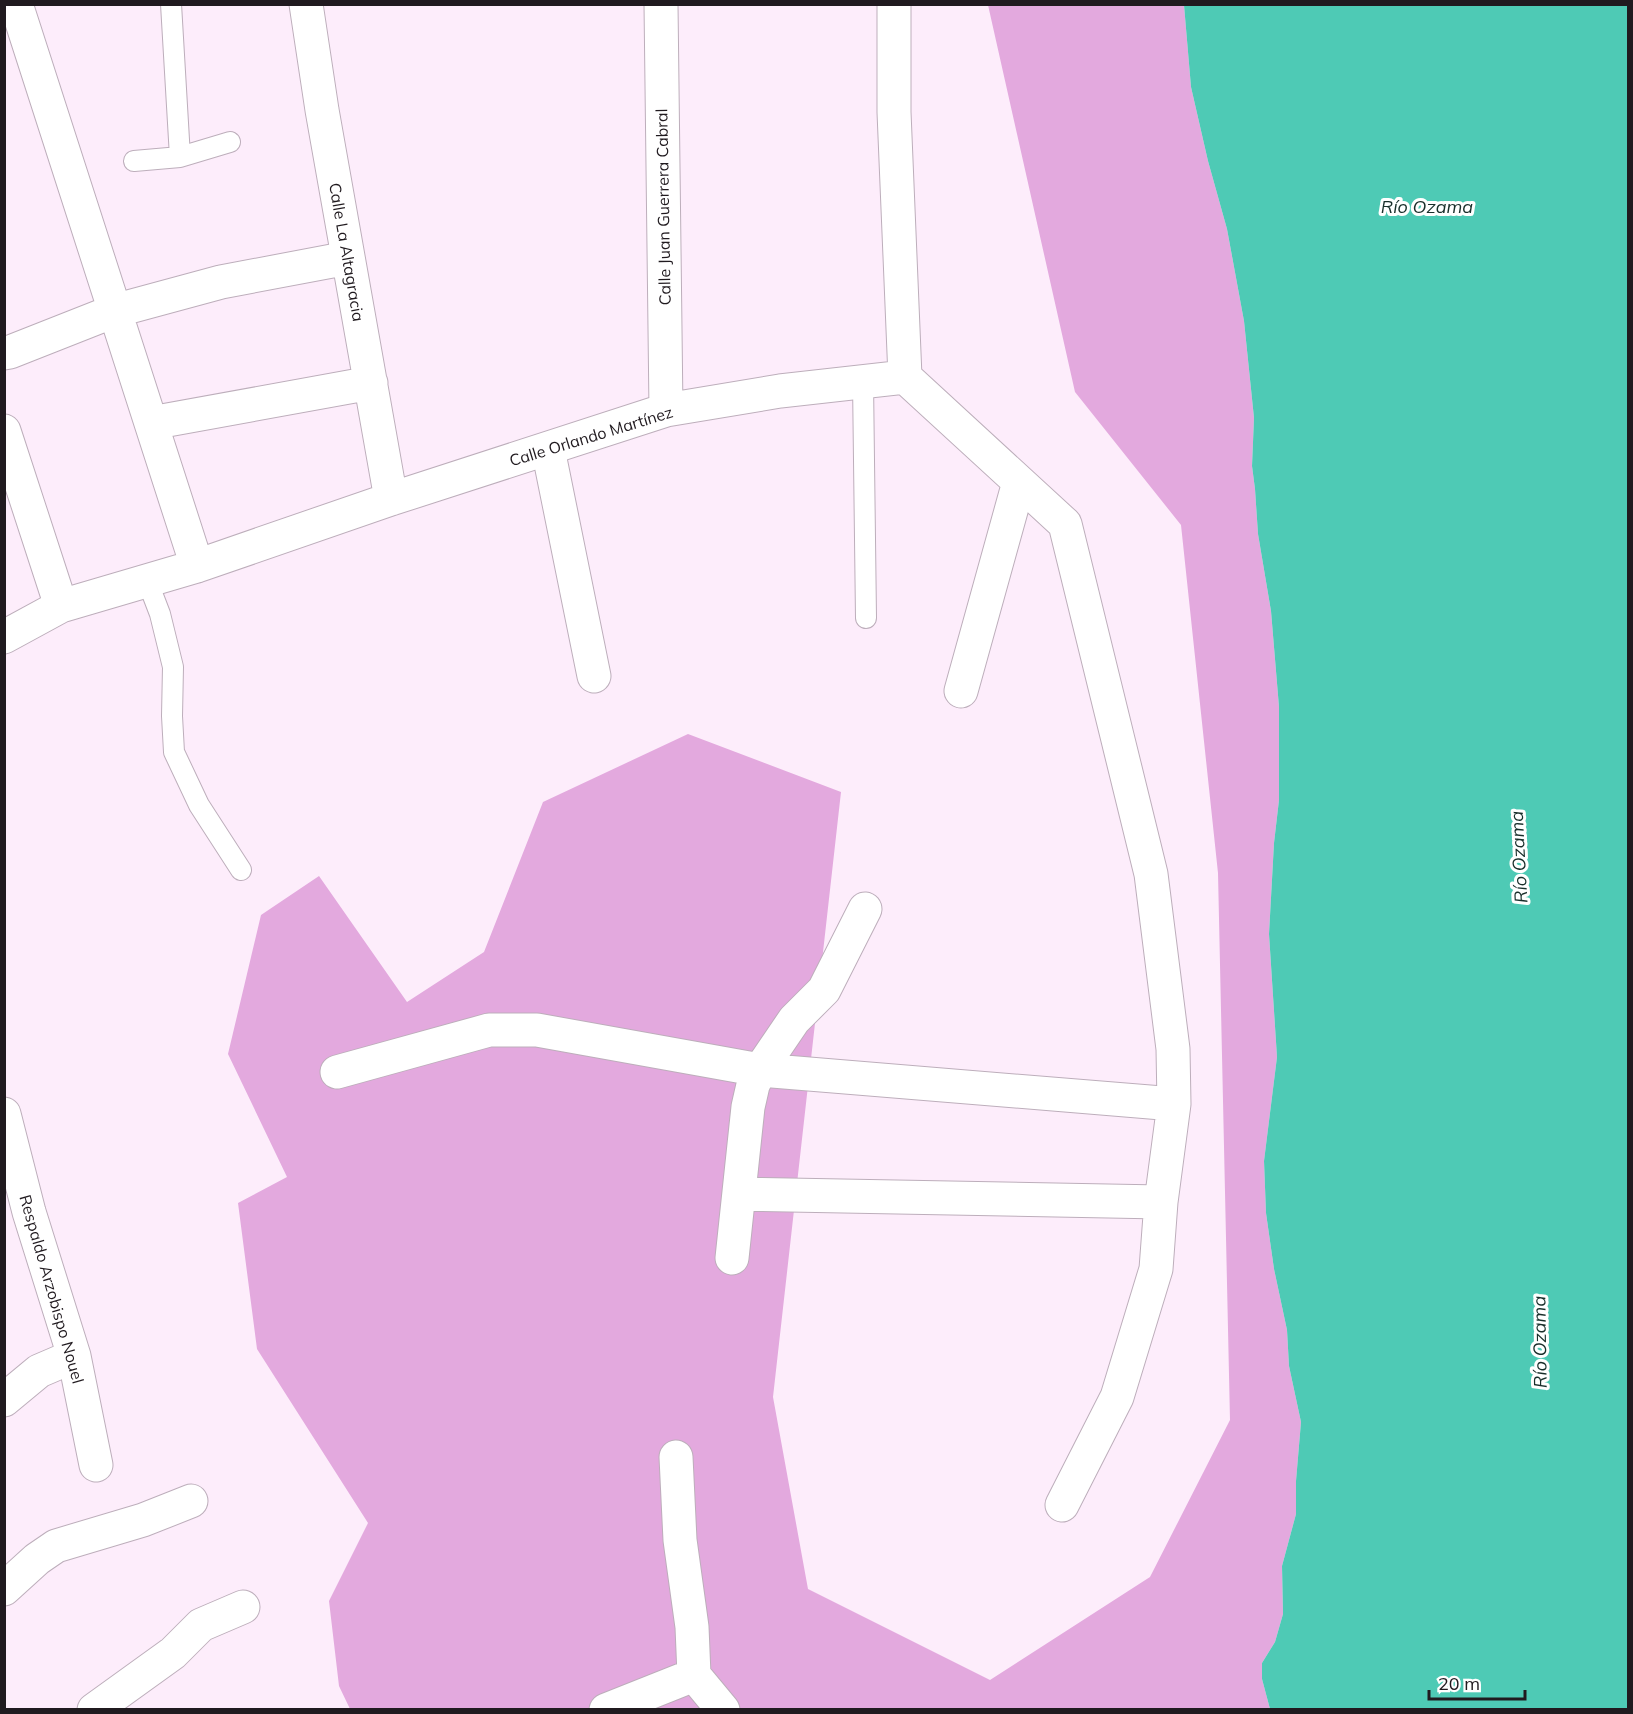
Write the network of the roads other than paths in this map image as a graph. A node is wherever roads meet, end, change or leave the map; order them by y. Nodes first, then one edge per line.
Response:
1 (16, 4) edge
2 (171, 4) edge
3 (306, 4) edge
4 (661, 4) edge
5 (894, 4) edge
6 (230, 142) dead end
7 (180, 157) junction
8 (134, 160) dead end
9 (348, 258) junction
10 (114, 311) junction
11 (4, 353) edge
12 (905, 376) junction
13 (863, 381) junction
14 (371, 383) junction
15 (666, 410) junction
16 (151, 423) junction
17 (4, 431) edge
18 (548, 449) junction
19 (1019, 482) junction
20 (391, 499) junction
21 (197, 566) junction
22 (147, 580) junction
23 (61, 606) junction
24 (867, 618) dead end
25 (4, 637) edge
26 (594, 676) dead end
27 (961, 691) dead end
28 (241, 870) dead end
29 (865, 909) dead end
30 (760, 1070) junction
31 (337, 1072) dead end
32 (1174, 1104) junction
33 (4, 1114) edge
34 (739, 1194) junction
35 (1161, 1202) junction
36 (17, 1215) edge
37 (732, 1258) dead end
38 (74, 1356) junction
39 (4, 1400) edge
40 (676, 1456) dead end
41 (96, 1465) dead end
42 (191, 1501) dead end
43 (1062, 1505) dead end
44 (4, 1589) edge
45 (243, 1607) dead end
46 (694, 1675) junction
47 (94, 1710) edge
48 (606, 1710) edge
49 (723, 1710) edge

1 - 10 street
2 - 7 lane
3 - 9 street, Calle La Altagracia
4 - 15 street, Calle Juan Guerrera Cabral
5 - 12 street
6 - 7 lane
7 - 8 lane
9 - 10 street
9 - 14 street, Calle La Altagracia
10 - 11 street
10 - 16 street
12 - 13 street, Calle Orlando Martínez
12 - 19 street
13 - 15 street, Calle Orlando Martínez
13 - 24 lane
14 - 16 street
14 - 20 street, Calle La Altagracia
15 - 18 street, Calle Orlando Martínez
16 - 21 street
17 - 23 street
18 - 20 street, Calle Orlando Martínez
18 - 26 street
19 - 27 street
19 - 32 street
20 - 21 street, Calle Orlando Martínez
21 - 22 street, Calle Orlando Martínez
22 - 23 street, Calle Orlando Martínez
22 - 28 lane
23 - 25 street, Calle Orlando Martínez
29 - 30 street
30 - 31 street
30 - 32 street
30 - 34 street
32 - 35 street
33 - 36 street, Respaldo Arzobispo Nouel
34 - 35 street
34 - 37 street
35 - 43 street
36 - 38 street, Respaldo Arzobispo Nouel
38 - 39 street
38 - 41 street, Respaldo Arzobispo Nouel
40 - 46 street
42 - 44 street
45 - 47 street
46 - 48 street
46 - 49 street

